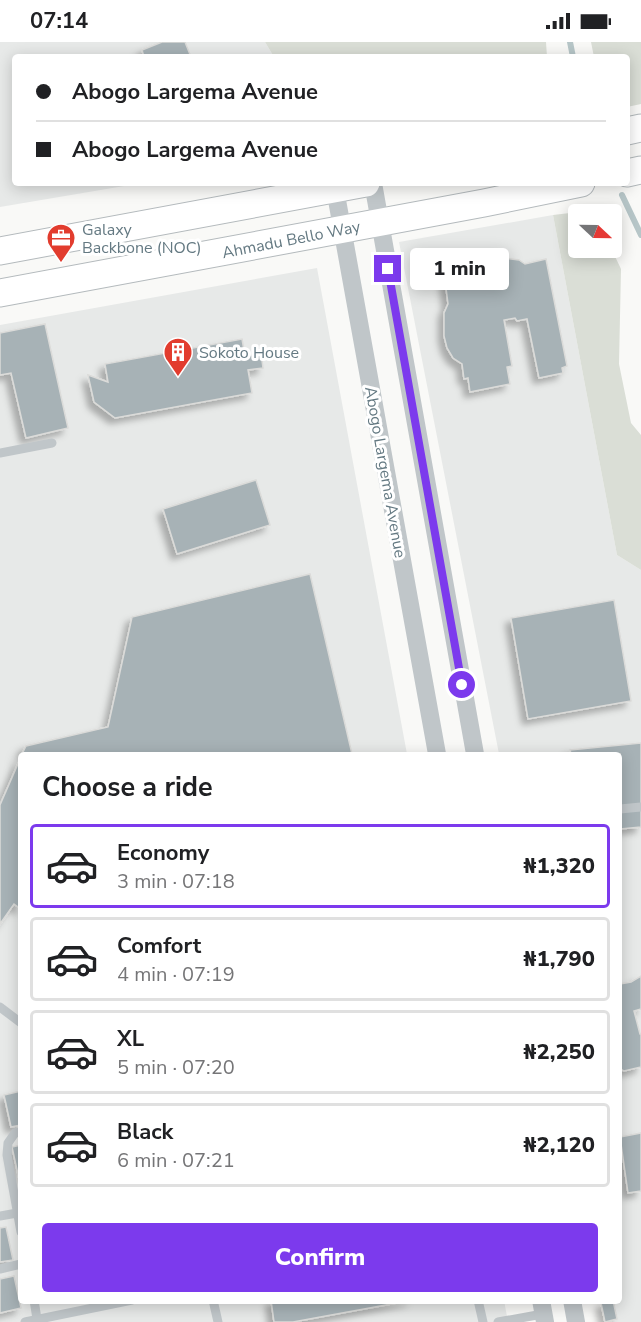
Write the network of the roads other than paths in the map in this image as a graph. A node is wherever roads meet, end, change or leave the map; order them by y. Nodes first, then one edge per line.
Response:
1 (350, 186) edge
2 (374, 186) edge
3 (566, 186) edge
4 (335, 189) junction
5 (380, 222) junction
6 (343, 229) junction
7 (0, 251) edge
8 (0, 293) edge
9 (52, 443) dead end
10 (0, 453) edge
11 (437, 752) edge
12 (475, 752) edge
13 (641, 807) edge
14 (622, 809) edge
15 (0, 1007) edge
16 (18, 1021) edge
17 (18, 1132) edge
18 (3, 1156) edge
19 (17, 1188) edge
20 (18, 1213) joint
21 (0, 1216) edge
22 (18, 1265) edge
23 (0, 1269) edge
24 (35, 1304) edge
25 (102, 1304) edge
26 (214, 1304) edge
27 (479, 1304) edge
28 (573, 1304) edge
29 (543, 1312) edge
30 (37, 1319) junction
31 (25, 1322) edge
32 (218, 1322) edge
33 (483, 1322) edge
34 (498, 1322) edge
35 (576, 1322) edge

1 - 4 main road
2 - 5 street
3 - 5 main road, Ahmadu Bello Way
4 - 6 street, Abogo Largema Avenue
4 - 7 main road
5 - 6 main road, Ahmadu Bello Way
5 - 12 street
6 - 8 main road, Ahmadu Bello Way
6 - 11 street, Abogo Largema Avenue
9 - 10 lane
13 - 14 lane
15 - 16 lane
17 - 18 lane
18 - 19 lane
19 - 20 lane
20 - 21 lane
22 - 23 lane
24 - 30 lane
25 - 30 lane
26 - 32 lane
27 - 33 lane
28 - 35 street
29 - 34 lane
30 - 31 lane

